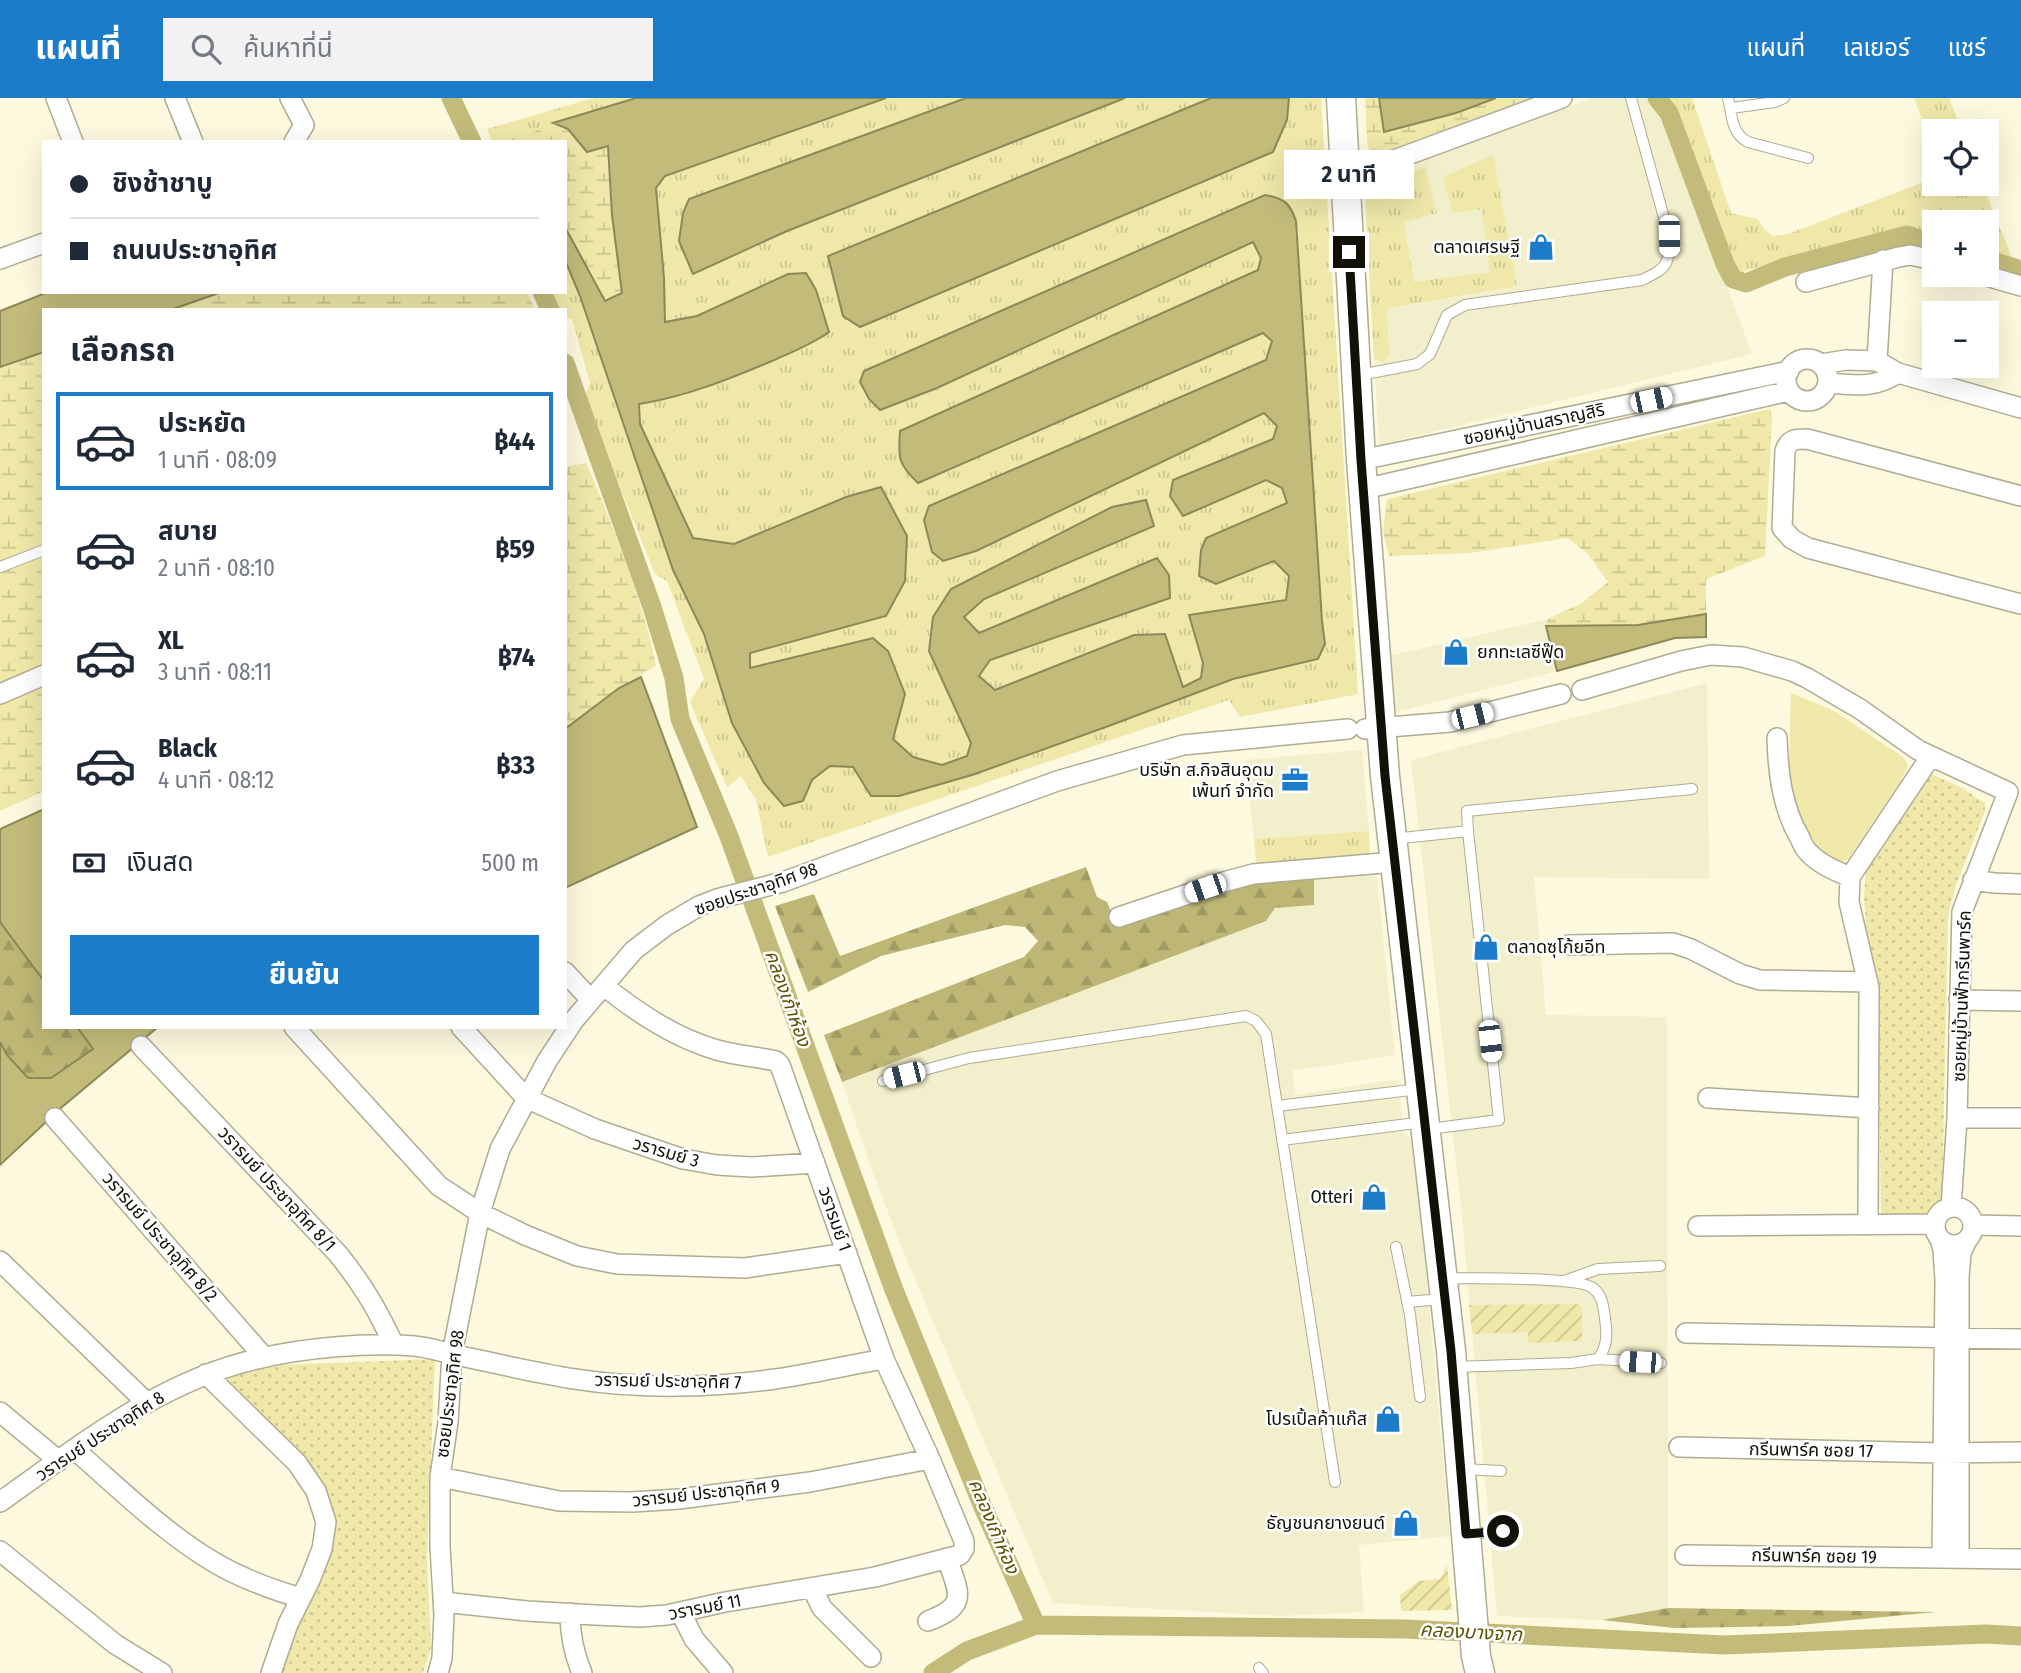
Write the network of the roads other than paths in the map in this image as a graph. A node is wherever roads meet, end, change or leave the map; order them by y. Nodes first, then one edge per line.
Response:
1 (56, 98) edge
2 (175, 98) edge
3 (290, 98) edge
4 (1341, 98) edge
5 (1562, 98) edge
6 (1631, 98) edge
7 (1784, 98) edge
8 (1729, 103) edge
9 (73, 140) edge
10 (192, 140) edge
11 (295, 140) edge
12 (1808, 158) dead end
13 (1345, 178) junction
14 (42, 244) edge
15 (1922, 258) edge
16 (0, 259) edge
17 (1883, 260) junction
18 (1999, 280) edge
19 (1805, 282) dead end
20 (2021, 286) edge
21 (1877, 361) junction
22 (1821, 364) junction
23 (1788, 371) junction
24 (1898, 373) junction
25 (1356, 375) junction
26 (1828, 383) junction
27 (1789, 391) junction
28 (2021, 408) edge
29 (1361, 460) junction
30 (1364, 489) junction
31 (2021, 496) edge
32 (42, 551) edge
33 (0, 567) edge
34 (2021, 604) edge
35 (42, 676) edge
36 (1582, 690) dead end
37 (0, 694) edge
38 (1561, 694) dead end
39 (1364, 728) junction
40 (1777, 738) dead end
41 (1931, 756) junction
42 (1692, 789) dead end
43 (2015, 792) edge
44 (1468, 831) junction
45 (1394, 850) junction
46 (1850, 877) junction
47 (1973, 880) junction
48 (2021, 884) edge
49 (1119, 918) dead end
50 (1569, 945) dead end
51 (567, 973) edge
52 (1868, 982) junction
53 (597, 993) junction
54 (1959, 1000) junction
55 (2021, 1001) edge
56 (296, 1029) edge
57 (463, 1029) edge
58 (141, 1046) dead end
59 (883, 1081) dead end
60 (1420, 1089) junction
61 (526, 1098) junction
62 (1707, 1098) dead end
63 (1278, 1106) junction
64 (1869, 1108) junction
65 (55, 1118) dead end
66 (1957, 1118) junction
67 (2021, 1118) edge
68 (1425, 1126) junction
69 (1282, 1140) junction
70 (816, 1163) junction
71 (1951, 1208) junction
72 (480, 1213) junction
73 (1868, 1225) junction
74 (1698, 1226) dead end
75 (2021, 1226) edge
76 (1937, 1232) junction
77 (1969, 1233) junction
78 (1396, 1247) dead end
79 (847, 1254) junction
80 (0, 1261) edge
81 (1660, 1266) dead end
82 (1566, 1280) junction
83 (1443, 1288) junction
84 (1407, 1302) junction
85 (1686, 1333) dead end
86 (1952, 1338) junction
87 (2021, 1339) edge
88 (394, 1345) junction
89 (452, 1354) junction
90 (264, 1357) junction
91 (884, 1359) junction
92 (1598, 1359) junction
93 (1661, 1363) dead end
94 (1452, 1367) junction
95 (206, 1374) junction
96 (1420, 1397) dead end
97 (147, 1403) junction
98 (0, 1412) edge
99 (1678, 1447) dead end
100 (2021, 1452) edge
101 (1951, 1453) junction
102 (67, 1455) junction
103 (930, 1459) junction
104 (1462, 1469) junction
105 (1501, 1471) dead end
106 (440, 1478) junction
107 (1335, 1482) dead end
108 (0, 1502) edge
109 (1503, 1531) dead end
110 (1466, 1534) junction
111 (0, 1551) edge
112 (955, 1555) junction
113 (1685, 1555) dead end
114 (1951, 1558) junction
115 (2021, 1559) edge
116 (813, 1588) junction
117 (301, 1598) junction
118 (443, 1602) junction
119 (570, 1613) junction
120 (681, 1613) junction
121 (928, 1621) dead end
122 (871, 1657) dead end
123 (1478, 1665) edge
124 (162, 1673) edge
125 (271, 1673) edge
126 (438, 1673) edge
127 (583, 1673) edge
128 (723, 1673) edge

1 - 9 street
2 - 10 street
3 - 11 street
4 - 13 main road
5 - 13 street
6 - 25 lane
7 - 8 lane
8 - 12 lane
13 - 25 main road
14 - 16 street
15 - 17 street
17 - 19 street
17 - 21 street
18 - 20 street
21 - 22 street, ซอยหมู่บ้านสราญสิริ
21 - 24 street, ซอยหมู่บ้านสราญสิริ
22 - 23 street, ซอยหมู่บ้านสราญสิริ
22 - 26 street
23 - 27 street
23 - 29 street, ซอยหมู่บ้านสราญสิริ
24 - 26 street
24 - 28 street, ซอยหมู่บ้านสราญสิริ
25 - 29 main road
26 - 27 street, ซอยหมู่บ้านสราญสิริ
27 - 30 street, ซอยหมู่บ้านสราญสิริ
29 - 30 main road
30 - 39 main road
31 - 34 street
32 - 33 lane
35 - 37 street
36 - 41 street, ซอยหมู่บ้านฟ้ากรีนพาร์ค
38 - 39 street
39 - 45 main road
39 - 53 street, ซอยประชาอุทิศ 98
40 - 46 street
41 - 43 street, ซอยหมู่บ้านฟ้ากรีนพาร์ค
41 - 46 street
42 - 44 lane
43 - 47 street, ซอยหมู่บ้านฟ้ากรีนพาร์ค
44 - 45 lane
44 - 68 lane
45 - 49 street
45 - 60 main road
46 - 52 street
47 - 48 street
47 - 54 street, ซอยหมู่บ้านฟ้ากรีนพาร์ค
50 - 52 street
51 - 53 street
52 - 64 street
53 - 61 street, ซอยประชาอุทิศ 98
53 - 70 street, วรารมย์ 1
54 - 55 street
54 - 66 street, ซอยหมู่บ้านฟ้ากรีนพาร์ค
56 - 72 street
57 - 61 street
58 - 88 street, วรารมย์ ประชาอุทิศ 8/1
59 - 63 lane
60 - 63 lane
60 - 68 main road
61 - 70 street, วรารมย์ 3
61 - 72 street, ซอยประชาอุทิศ 98
62 - 64 street
63 - 69 lane
64 - 73 street
65 - 90 street, วรารมย์ ประชาอุทิศ 8/2
66 - 67 street
66 - 71 street, ซอยหมู่บ้านฟ้ากรีนพาร์ค
68 - 69 lane
68 - 83 main road
69 - 107 lane
70 - 79 street, วรารมย์ 1
71 - 76 street
71 - 77 street
72 - 79 street
72 - 89 street, ซอยประชาอุทิศ 98
73 - 74 street
73 - 76 street
75 - 77 street
76 - 77 street
76 - 86 street
77 - 86 street
78 - 84 lane
79 - 91 street, วรารมย์ 1
80 - 97 street
81 - 82 lane
82 - 83 lane
82 - 92 lane
83 - 84 lane
83 - 94 main road
84 - 96 lane
85 - 86 street
86 - 87 street
86 - 101 street
88 - 89 street, วรารมย์ ประชาอุทิศ 8
88 - 90 street, วรารมย์ ประชาอุทิศ 8
89 - 91 street, วรารมย์ ประชาอุทิศ 7
89 - 106 street, ซอยประชาอุทิศ 98
90 - 95 street, วรารมย์ ประชาอุทิศ 8
91 - 103 street, วรารมย์ 1
92 - 93 lane
92 - 94 lane
94 - 104 main road
95 - 97 street, วรารมย์ ประชาอุทิศ 8
95 - 117 street
97 - 102 street, วรารมย์ ประชาอุทิศ 8
98 - 102 street
99 - 101 street, กรีนพาร์ค ซอย 17
100 - 101 street, กรีนพาร์ค ซอย 17
101 - 114 street
102 - 108 street, วรารมย์ ประชาอุทิศ 8
102 - 117 street
103 - 106 street, วรารมย์ ประชาอุทิศ 9
103 - 112 street, วรารมย์ 1
104 - 105 lane
104 - 110 main road
106 - 118 street, ซอยประชาอุทิศ 98
109 - 110 lane
110 - 123 main road
111 - 124 street
112 - 116 street, วรารมย์ 11
112 - 121 street, วรารมย์ 1
113 - 114 street, กรีนพาร์ค ซอย 19
114 - 115 street, กรีนพาร์ค ซอย 19
116 - 120 street, วรารมย์ 11
116 - 122 street
117 - 125 street
118 - 119 street, วรารมย์ 11
118 - 126 street, ซอยประชาอุทิศ 98
119 - 120 street, วรารมย์ 11
119 - 127 street
120 - 128 street

